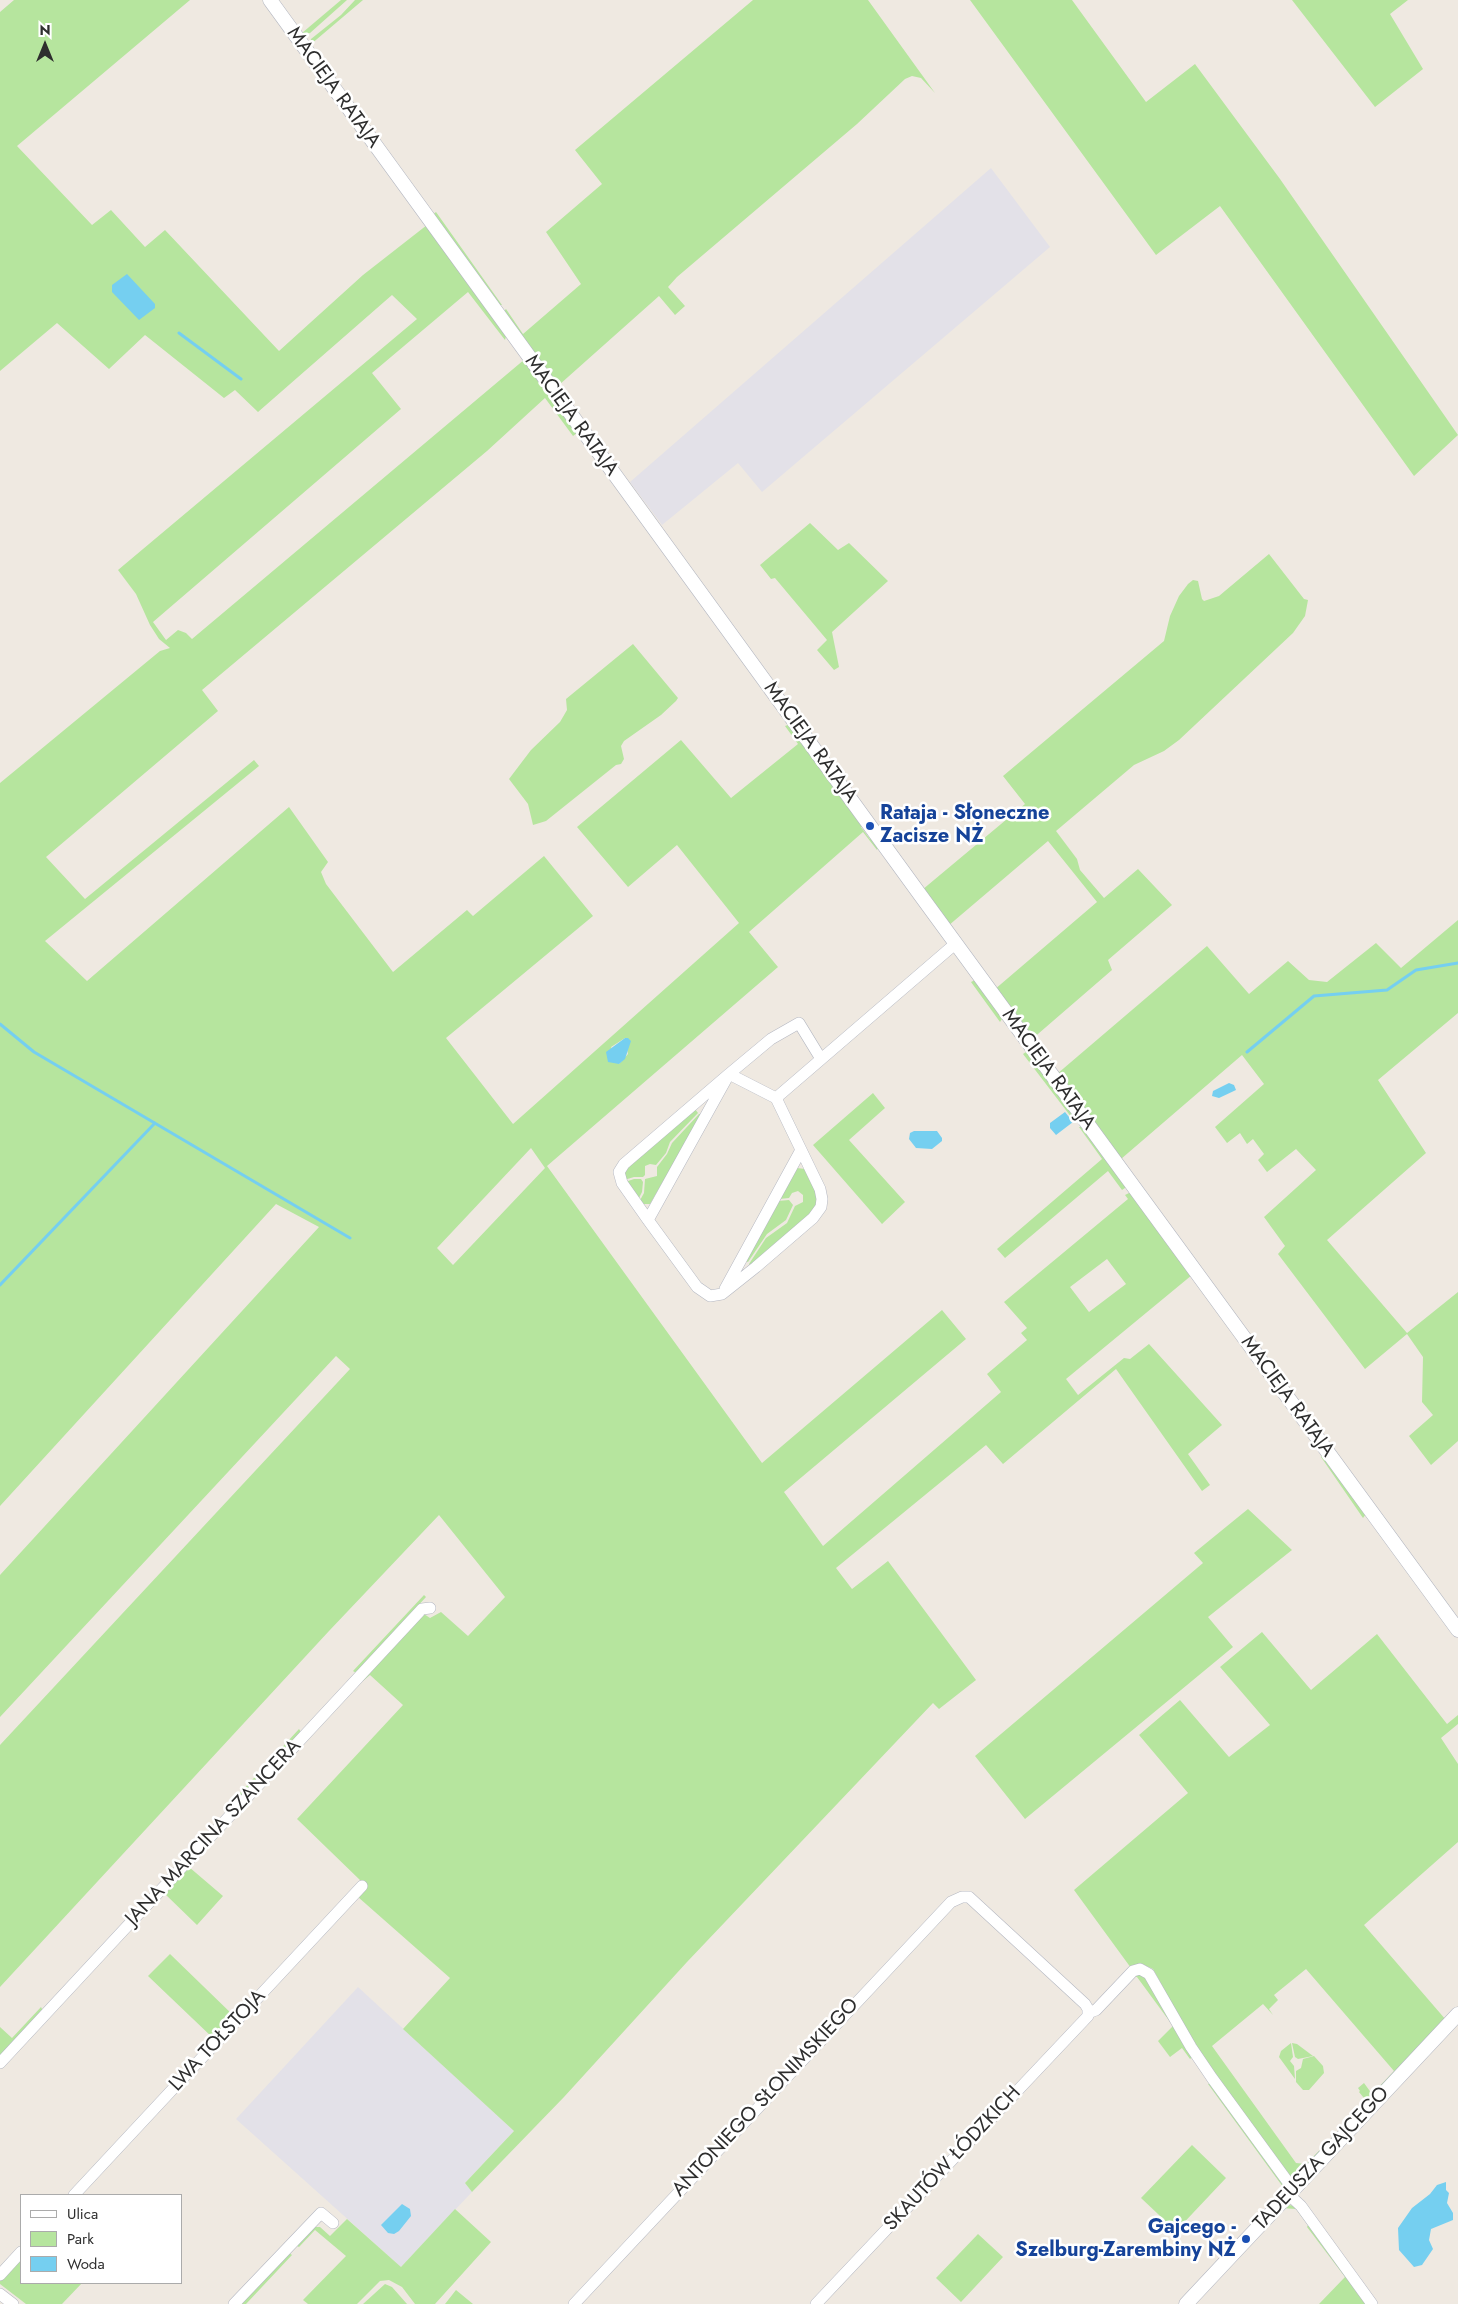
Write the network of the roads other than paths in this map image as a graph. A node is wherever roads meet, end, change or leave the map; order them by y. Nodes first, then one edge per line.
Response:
1 (270, 0) edge
2 (956, 944) junction
3 (821, 1059) junction
4 (729, 1074) junction
5 (776, 1098) junction
6 (801, 1150) junction
7 (648, 1220) junction
8 (722, 1294) junction
9 (430, 1608) dead end
10 (1458, 1630) edge
11 (362, 1886) dead end
12 (1088, 2013) junction
13 (1458, 2014) edge
14 (0, 2063) edge
15 (1291, 2191) junction
16 (75, 2194) edge
17 (333, 2224) dead end
18 (20, 2253) edge
19 (0, 2275) edge
20 (0, 2294) edge
21 (13, 2304) edge
22 (234, 2304) edge
23 (574, 2304) edge
24 (816, 2304) edge
25 (1186, 2304) edge
26 (1372, 2304) edge

1 - 2 street, MACIEJA RATAJA
2 - 3 street
2 - 10 street, MACIEJA RATAJA
3 - 4 street
3 - 5 street
4 - 5 street
4 - 7 street
4 - 7 street
5 - 6 street
6 - 8 street
6 - 8 street
7 - 8 street
9 - 14 street, JANA MARCINA SZANCERA
11 - 16 street, LWA TOŁSTOJA
12 - 15 street, SKAUTÓW ŁÓDZKICH
12 - 23 street, ANTONIEGO SŁONIMSKIEGO
12 - 24 street, SKAUTÓW ŁÓDZKICH
13 - 15 street, TADEUSZA GAJCEGO
15 - 25 street, TADEUSZA GAJCEGO
15 - 26 street
17 - 22 street
18 - 19 street
20 - 21 street

